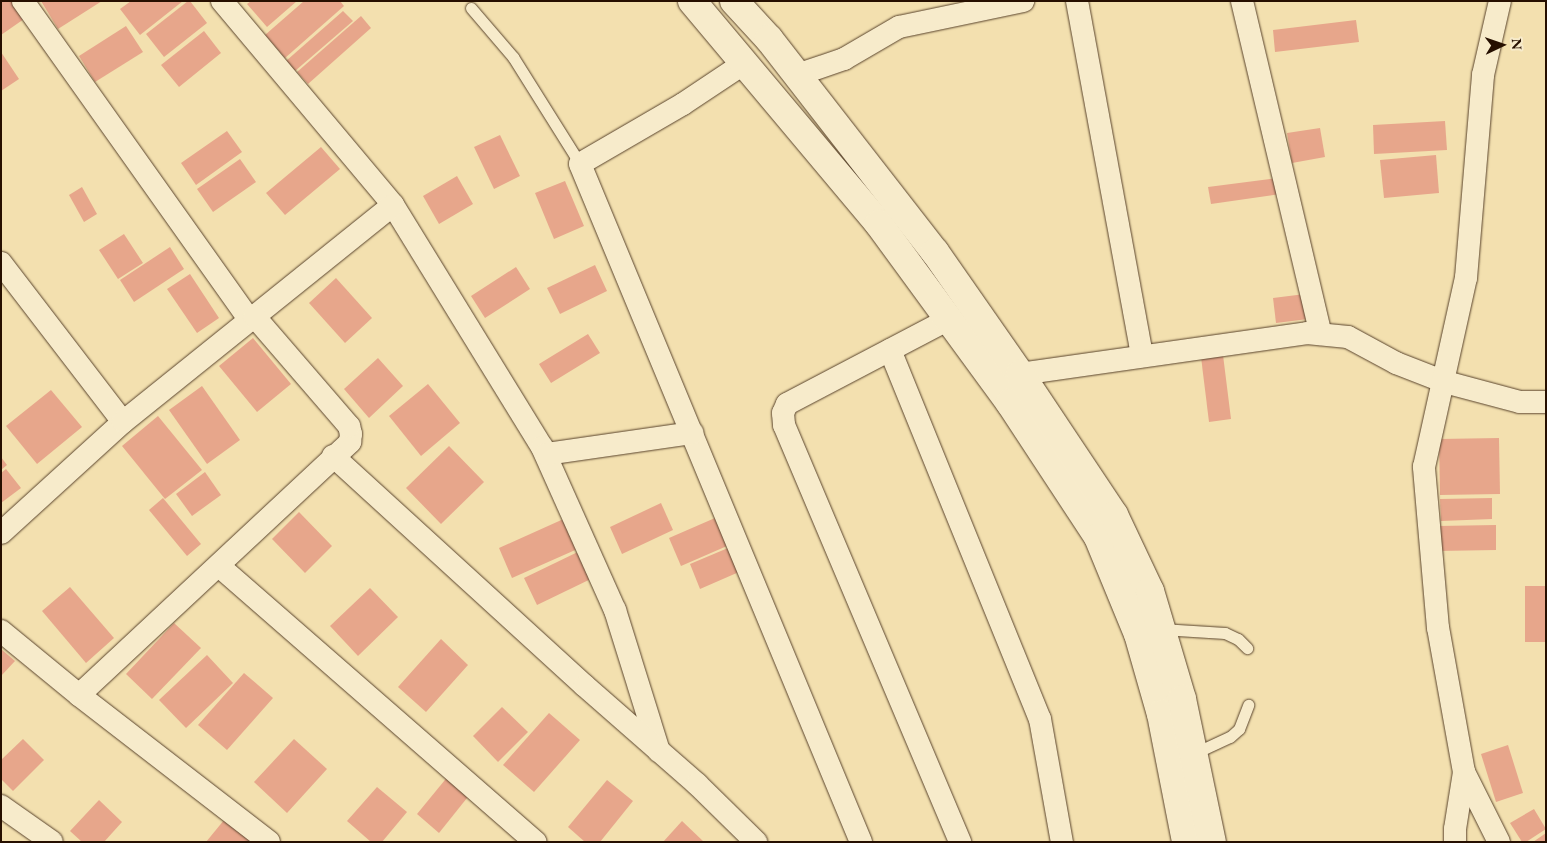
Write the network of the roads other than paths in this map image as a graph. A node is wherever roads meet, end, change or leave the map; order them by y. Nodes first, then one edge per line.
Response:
1 (23, 1) edge
2 (222, 1) edge
3 (692, 1) edge
4 (734, 1) edge
5 (1023, 1) edge
6 (1077, 1) edge
7 (1242, 1) edge
8 (1500, 1) edge
9 (471, 8) dead end
10 (746, 62) junction
11 (797, 75) junction
12 (580, 164) junction
13 (393, 205) junction
14 (1, 263) edge
15 (252, 318) junction
16 (949, 319) junction
17 (1321, 334) junction
18 (890, 350) junction
19 (1142, 356) junction
20 (1020, 374) junction
21 (1445, 382) junction
22 (1546, 402) edge
23 (123, 422) junction
24 (692, 434) junction
25 (546, 454) junction
26 (334, 456) junction
27 (1, 533) edge
28 (219, 566) junction
29 (1, 631) edge
30 (1150, 632) junction
31 (1247, 648) dead end
32 (79, 695) junction
33 (1248, 705) dead end
34 (659, 751) junction
35 (1195, 753) junction
36 (1464, 772) junction
37 (1, 806) edge
38 (1057, 840) edge
39 (52, 842) edge
40 (269, 842) edge
41 (535, 842) edge
42 (756, 842) edge
43 (861, 842) edge
44 (960, 842) edge
45 (1186, 842) edge
46 (1212, 842) edge
47 (1455, 842) edge
48 (1499, 842) edge

1 - 15 street
2 - 13 street
3 - 10 street
4 - 11 street
5 - 11 street
6 - 19 street
7 - 17 street
8 - 21 street
9 - 12 lane
10 - 12 street
10 - 16 street
11 - 20 street
12 - 24 street
13 - 15 street
13 - 25 street
14 - 23 street
15 - 23 street
15 - 26 street
16 - 18 street
16 - 30 street
17 - 19 street
17 - 21 street
18 - 38 street
18 - 44 street
19 - 20 street
20 - 30 street
21 - 22 street
21 - 36 street
23 - 27 street
24 - 25 street
24 - 43 street
25 - 34 street
26 - 28 street
26 - 34 street
28 - 32 street
28 - 41 street
29 - 32 street
30 - 31 lane
30 - 35 street
30 - 45 street
32 - 40 street
33 - 35 lane
34 - 42 street
35 - 46 street
36 - 47 street
36 - 48 street
37 - 39 street

